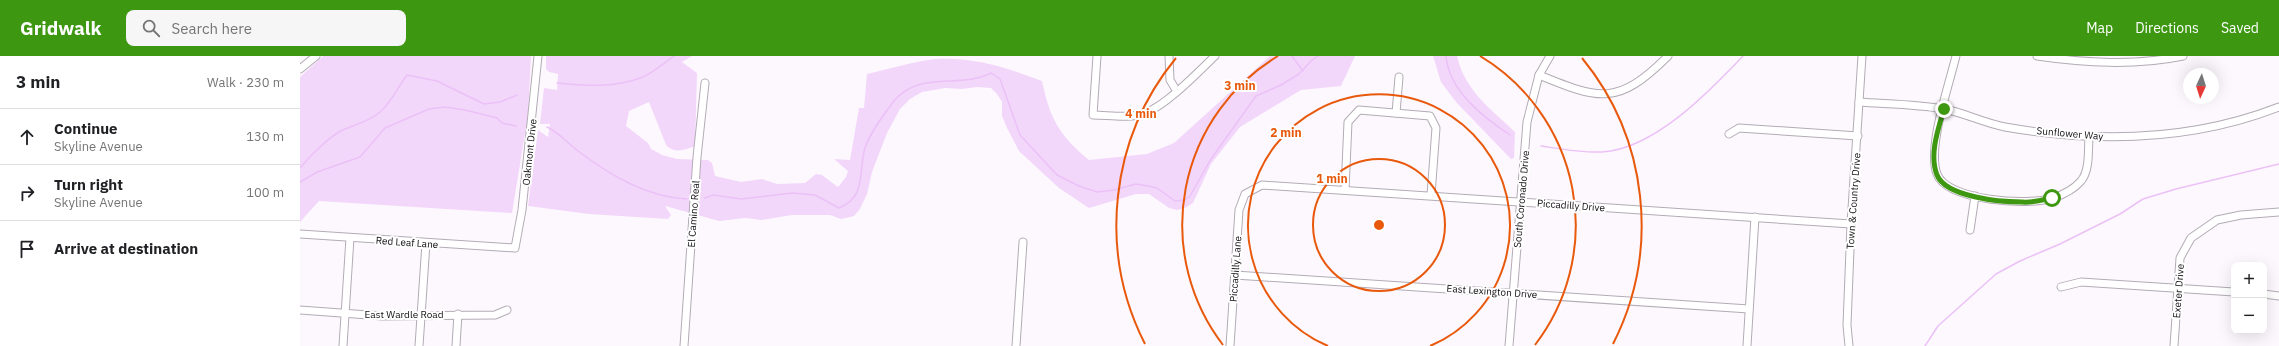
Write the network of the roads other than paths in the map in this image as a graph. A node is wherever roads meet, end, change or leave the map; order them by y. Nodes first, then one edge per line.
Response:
1 (316, 56) edge
2 (538, 56) edge
3 (1096, 56) edge
4 (1169, 56) edge
5 (1216, 56) edge
6 (1550, 56) edge
7 (1668, 56) edge
8 (1862, 56) edge
9 (1956, 56) edge
10 (2037, 56) edge
11 (2183, 56) edge
12 (300, 69) edge
13 (1539, 75) junction
14 (1399, 77) dead end
15 (704, 83) dead end
16 (1176, 90) junction
17 (1860, 102) junction
18 (2279, 107) edge
19 (1944, 109) junction
20 (1396, 113) junction
21 (1729, 134) dead end
22 (1858, 136) junction
23 (2089, 137) junction
24 (1345, 190) junction
25 (1245, 194) joint
26 (1430, 195) junction
27 (1975, 196) junction
28 (1520, 202) junction
29 (2279, 212) edge
30 (1755, 218) junction
31 (1851, 224) junction
32 (1970, 230) dead end
33 (300, 234) edge
34 (350, 238) junction
35 (1023, 242) dead end
36 (426, 243) junction
37 (515, 248) joint
38 (1235, 275) junction
39 (2061, 287) dead end
40 (2177, 288) junction
41 (2231, 292) edge
42 (1513, 293) junction
43 (2267, 294) edge
44 (2279, 296) edge
45 (1749, 309) junction
46 (300, 310) edge
47 (507, 310) dead end
48 (345, 313) junction
49 (421, 314) junction
50 (458, 314) junction
51 (343, 346) edge
52 (419, 346) edge
53 (456, 346) edge
54 (684, 346) edge
55 (1016, 346) edge
56 (1230, 346) edge
57 (1509, 346) edge
58 (1746, 346) edge
59 (1849, 346) edge
60 (2174, 346) edge

1 - 12 street
2 - 37 street, Oakmont Drive
3 - 16 street
4 - 16 street
5 - 16 street
6 - 13 street, South Coronado Drive
7 - 13 street
8 - 17 street, Town & Country Drive
9 - 19 street
10 - 11 street
13 - 28 street, South Coronado Drive
14 - 20 street
15 - 54 street, El Camino Real
17 - 19 street, Sunflower Way
17 - 22 street, Town & Country Drive
18 - 23 street, Sunflower Way
19 - 23 street, Sunflower Way
19 - 27 street
20 - 24 street
20 - 26 street
21 - 22 street
22 - 31 street, Town & Country Drive
23 - 27 street
24 - 25 street, Piccadilly Drive
24 - 26 street, Piccadilly Drive
25 - 38 street, Piccadilly Lane
26 - 28 street, Piccadilly Drive
27 - 32 street
28 - 30 street, Piccadilly Drive
28 - 42 street, South Coronado Drive
29 - 40 street, Exeter Drive
30 - 31 street, Piccadilly Drive
30 - 45 street
31 - 59 street, Town & Country Drive
33 - 34 street, Red Leaf Lane
34 - 36 street, Red Leaf Lane
34 - 48 street
35 - 55 street
36 - 37 street, Red Leaf Lane
36 - 49 street
38 - 42 street, East Lexington Drive
38 - 56 street, Piccadilly Lane
39 - 40 street
40 - 41 street
40 - 60 street, Exeter Drive
42 - 45 street, East Lexington Drive
42 - 57 street, South Coronado Drive
43 - 44 street
45 - 58 street
46 - 48 street, East Wardle Road
47 - 50 street, East Wardle Road
48 - 49 street, East Wardle Road
48 - 51 street
49 - 50 street, East Wardle Road
49 - 52 street
50 - 53 street

